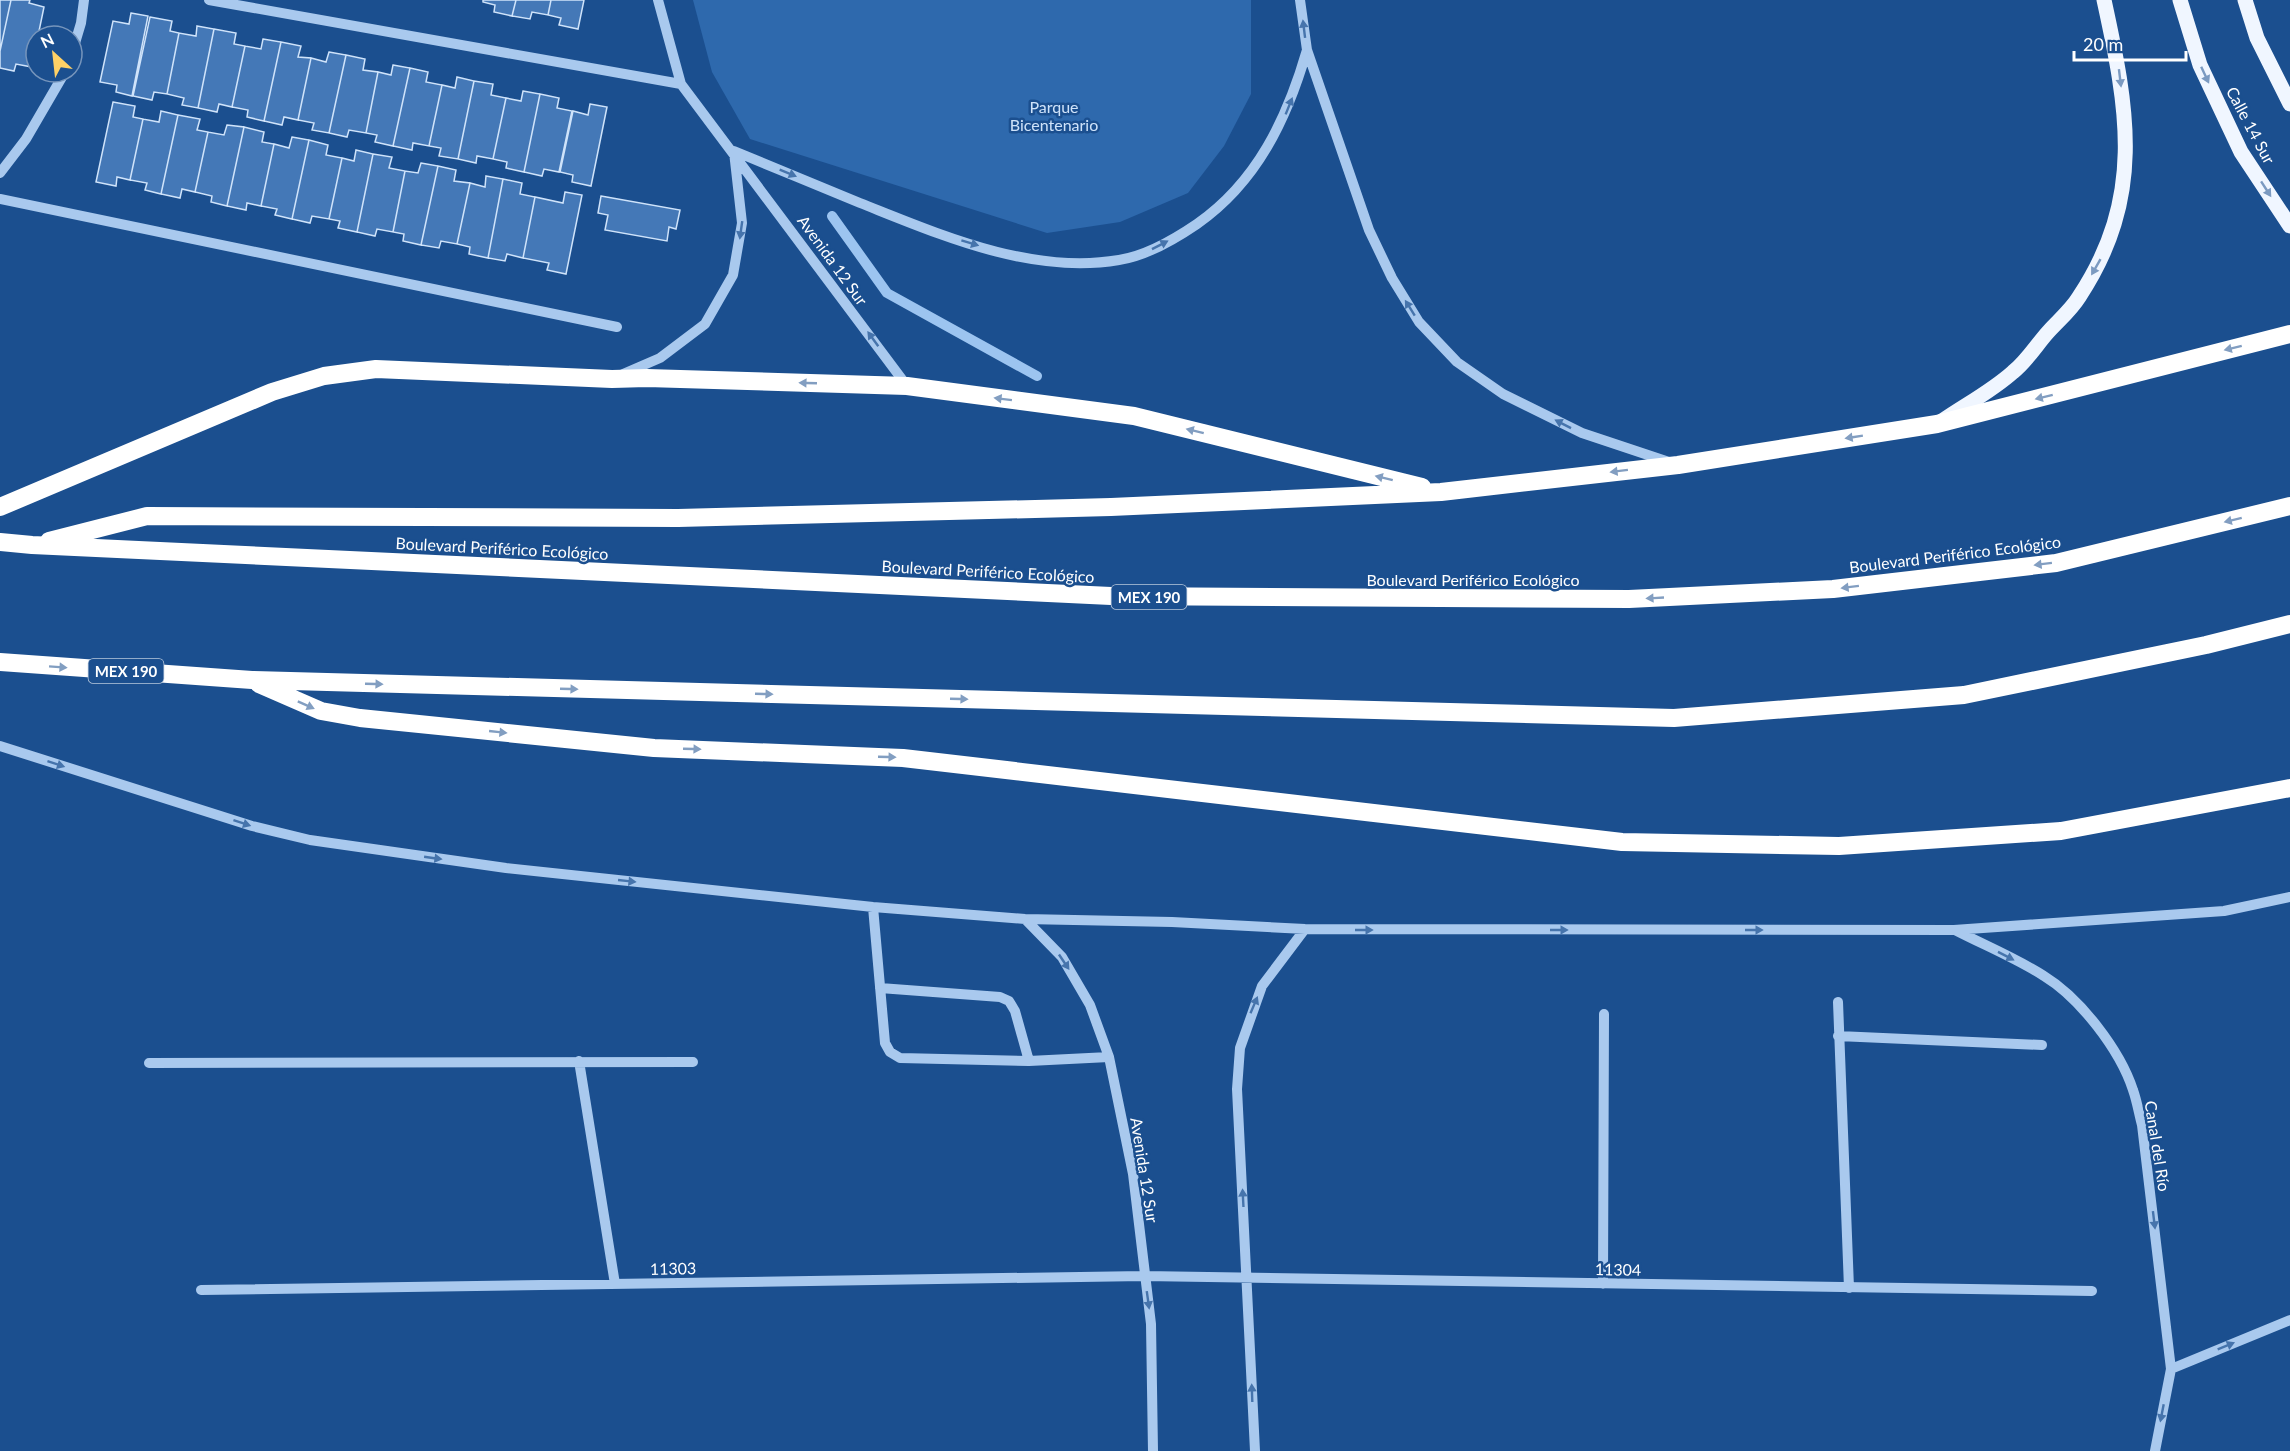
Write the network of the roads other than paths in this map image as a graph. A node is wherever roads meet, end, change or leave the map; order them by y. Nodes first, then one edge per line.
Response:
1 (84, 0) edge
2 (209, 0) edge
3 (658, 0) edge
4 (1300, 0) edge
5 (2104, 0) edge
6 (2181, 0) edge
7 (2245, 0) edge
8 (81, 24) edge
9 (1307, 50) junction
10 (58, 84) edge
11 (681, 84) junction
12 (2290, 104) edge
13 (734, 151) junction
14 (0, 173) edge
15 (0, 199) edge
16 (2290, 226) edge
17 (617, 327) dead end
18 (2290, 334) edge
19 (612, 379) junction
20 (907, 386) junction
21 (1937, 424) junction
22 (1678, 465) junction
23 (1441, 492) junction
24 (2290, 506) edge
25 (0, 507) edge
26 (0, 542) edge
27 (32, 545) junction
28 (2290, 624) edge
29 (0, 662) edge
30 (252, 680) junction
31 (0, 746) edge
32 (2290, 788) edge
33 (2290, 897) edge
34 (873, 907) junction
35 (1025, 919) junction
36 (1305, 929) junction
37 (1954, 930) junction
38 (880, 988) junction
39 (1838, 1002) dead end
40 (1604, 1014) dead end
41 (1838, 1036) junction
42 (2042, 1045) dead end
43 (1109, 1057) junction
44 (579, 1061) junction
45 (1029, 1061) junction
46 (693, 1062) dead end
47 (149, 1063) dead end
48 (1144, 1276) junction
49 (1247, 1277) junction
50 (615, 1284) junction
51 (1603, 1284) junction
52 (1849, 1287) junction
53 (201, 1290) dead end
54 (2092, 1291) dead end
55 (2290, 1320) edge
56 (2171, 1369) junction
57 (1153, 1451) edge
58 (1255, 1451) edge
59 (2155, 1451) edge

1 - 8 street
2 - 11 street
3 - 11 street, Avenida 12 Sur
9 -> 4 street
5 -> 21 main road
6 -> 16 main road, Calle 14 Sur
7 - 12 main road
13 -> 9 street
22 -> 9 street
10 - 14 street
11 - 13 street, Avenida 12 Sur
13 -> 19 street
20 -> 13 street, Avenida 12 Sur
15 - 17 street
18 -> 21 highway
20 -> 19 highway
19 - 25 highway
23 -> 20 highway
21 -> 22 highway
22 -> 23 highway
23 - 27 highway
24 -> 27 highway, Boulevard Periférico Ecológico / MEX 190
26 - 27 highway, Boulevard Periférico Ecológico / MEX 190
30 -> 28 highway, MEX 190
29 -> 30 highway, MEX 190
30 -> 32 highway
31 -> 34 street
33 - 37 street
34 - 35 street
34 - 38 street
35 - 36 street
35 -> 43 street, Avenida 12 Sur
36 -> 37 street
49 -> 36 street
37 -> 56 street, Canal del Río
38 - 45 street
38 - 45 street
39 - 41 street
40 - 51 street
41 - 42 street
41 - 52 street
43 - 45 street
43 - 48 street, Avenida 12 Sur
44 - 46 street
44 - 47 street
44 - 50 street
48 - 49 street, 11304
48 - 50 street, 11303
48 -> 57 street, Avenida 12 Sur
49 - 51 street, 11304
58 -> 49 street
50 - 53 street, 11303
51 - 52 street, 11304
52 - 54 street, 11304
56 -> 55 street
56 -> 59 street, Canal del Río

